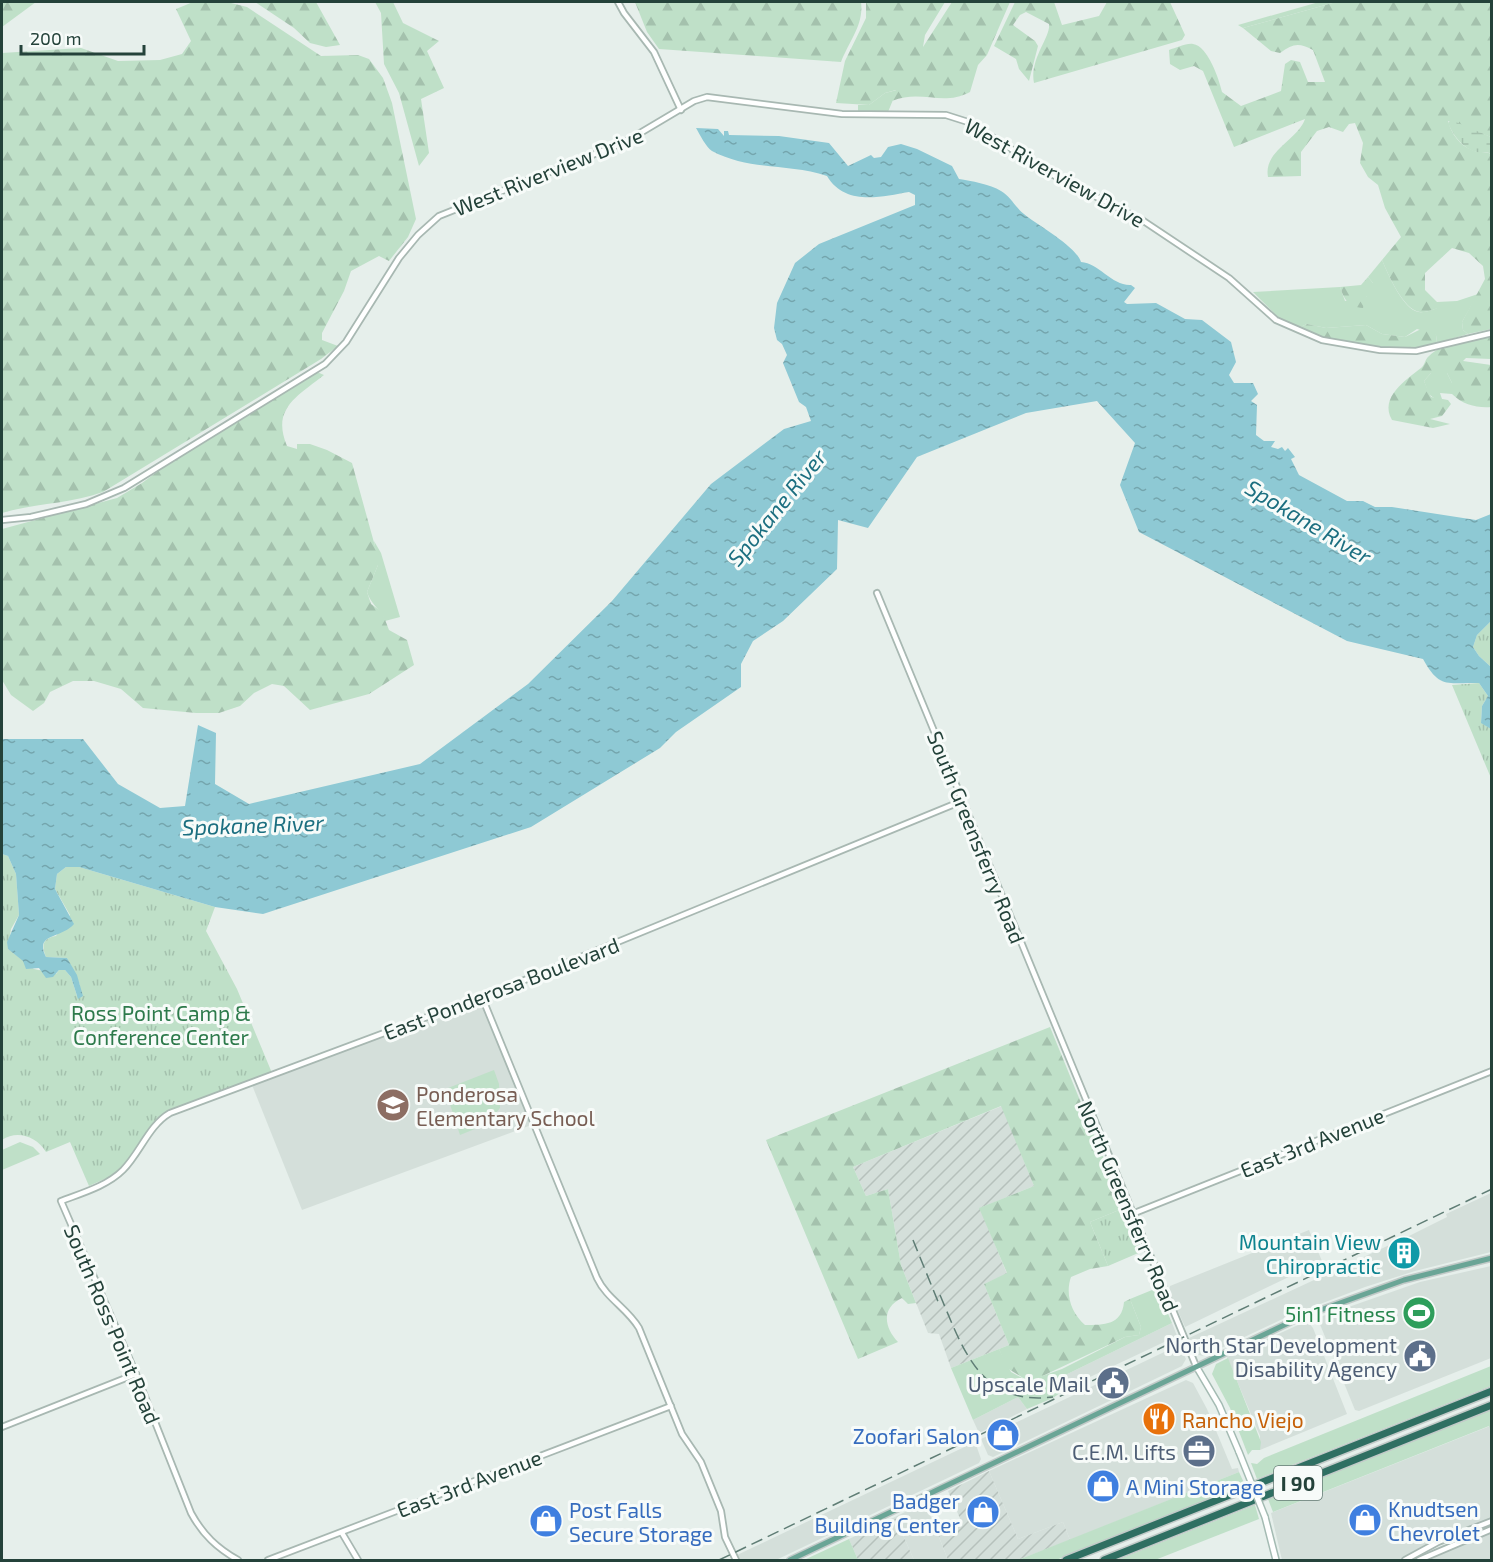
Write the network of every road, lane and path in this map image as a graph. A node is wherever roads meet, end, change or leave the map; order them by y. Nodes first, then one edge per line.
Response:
1 (618, 2) edge
2 (681, 110) junction
3 (1491, 333) edge
4 (2, 520) edge
5 (877, 593) dead end
6 (962, 801) junction
7 (482, 997) junction
8 (1491, 1071) edge
9 (1077, 1082) joint
10 (61, 1201) joint
11 (1132, 1214) junction
12 (1491, 1258) edge
13 (1196, 1366) junction
14 (136, 1374) junction
15 (1491, 1391) edge
16 (1491, 1405) edge
17 (671, 1406) junction
18 (2, 1427) edge
19 (1491, 1521) edge
20 (1491, 1529) edge
21 (342, 1533) junction
22 (238, 1560) edge
23 (268, 1560) edge
24 (358, 1560) edge
25 (736, 1560) edge
26 (790, 1560) edge
27 (1066, 1560) edge
28 (1104, 1560) edge
29 (1276, 1560) edge
30 (1405, 1560) edge
31 (1419, 1560) edge

1 - 2 street
2 - 3 street, West Riverview Drive
2 - 4 street, West Riverview Drive
5 - 6 street, South Greensferry Road
6 - 7 street, East Ponderosa Boulevard
6 - 9 street, South Greensferry Road
7 - 10 street, East Ponderosa Boulevard
7 - 17 street
8 - 11 street, East 3rd Avenue
9 - 11 street, North Greensferry Road
10 - 14 street, South Ross Point Road
11 - 13 street, North Greensferry Road
12 - 13 main road
13 - 26 main road
13 - 29 main road, North Greensferry Road, bridge
14 - 18 street
14 - 22 street, South Ross Point Road
15 - 27 highway, I 90
16 - 28 highway, I 90
17 - 21 street, East 3rd Avenue
17 - 25 street
19 - 30 street
20 - 31 street
21 - 23 street, East 3rd Avenue
21 - 24 street

